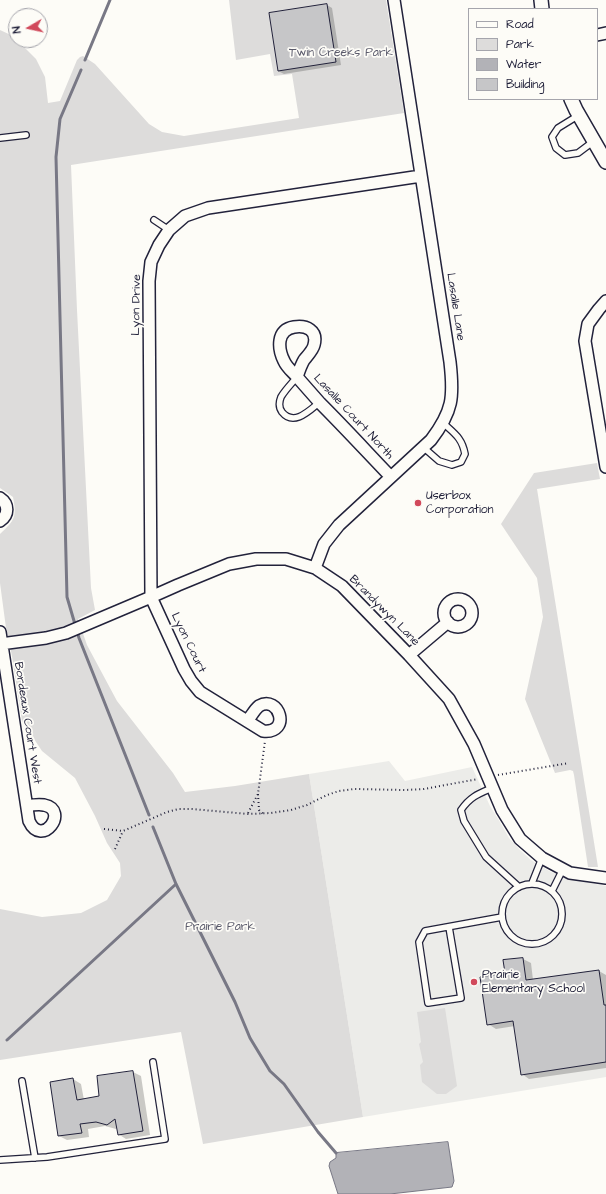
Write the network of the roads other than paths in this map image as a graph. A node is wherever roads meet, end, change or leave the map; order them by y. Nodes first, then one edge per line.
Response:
1 (394, 0) edge
2 (572, 100) edge
3 (579, 115) junction
4 (26, 135) dead end
5 (0, 138) edge
6 (594, 141) junction
7 (606, 162) edge
8 (421, 176) junction
9 (154, 220) dead end
10 (169, 230) junction
11 (606, 302) edge
12 (297, 377) joint
13 (320, 402) junction
14 (443, 423) junction
15 (423, 447) junction
16 (606, 466) edge
17 (390, 476) junction
18 (0, 498) edge
19 (0, 521) edge
20 (315, 568) junction
21 (151, 597) junction
22 (448, 622) dead end
23 (0, 632) edge
24 (1, 644) edge
25 (409, 655) junction
26 (247, 721) junction
27 (492, 788) junction
28 (27, 806) dead end
29 (542, 858) junction
30 (563, 869) junction
31 (606, 878) edge
32 (532, 883) junction
33 (519, 887) junction
34 (552, 891) junction
35 (502, 917) junction
36 (449, 927) junction
37 (152, 1062) dead end
38 (22, 1082) dead end
39 (35, 1158) junction
40 (0, 1160) edge

1 - 8 street, Lasalle Lane
2 - 3 street
3 - 6 street
3 - 6 lane
4 - 5 lane
6 - 7 street
8 - 10 street, Lyon Drive
8 - 14 street, Lasalle Lane
9 - 10 lane
10 - 21 street, Lyon Drive
11 - 16 street
12 - 13 street, Lasalle Court North
12 - 13 lane
13 - 17 street, Lasalle Court North
14 - 15 street, Lasalle Lane
14 - 15 lane
15 - 17 street, Lasalle Lane
17 - 20 street, Lasalle Lane
18 - 19 street
20 - 21 street, Brandywyn Lane
20 - 25 street, Brandywyn Lane
21 - 24 street, Brandywyn Lane
21 - 26 street, Lyon Court
22 - 25 street
23 - 24 street, Bordeaux Court West
24 - 28 street, Bordeaux Court West
25 - 27 street, Brandywyn Lane
26 - 26 street, Lyon Court
27 - 29 street, Brandywyn Lane
27 - 33 lane
29 - 30 street, Brandywyn Lane
29 - 32 lane
30 - 31 street, Brandywyn Lane
30 - 34 lane
32 - 33 lane
32 - 34 lane
33 - 35 lane
34 - 35 lane
35 - 36 lane
36 - 36 lane
37 - 39 lane
38 - 39 lane
39 - 40 lane

